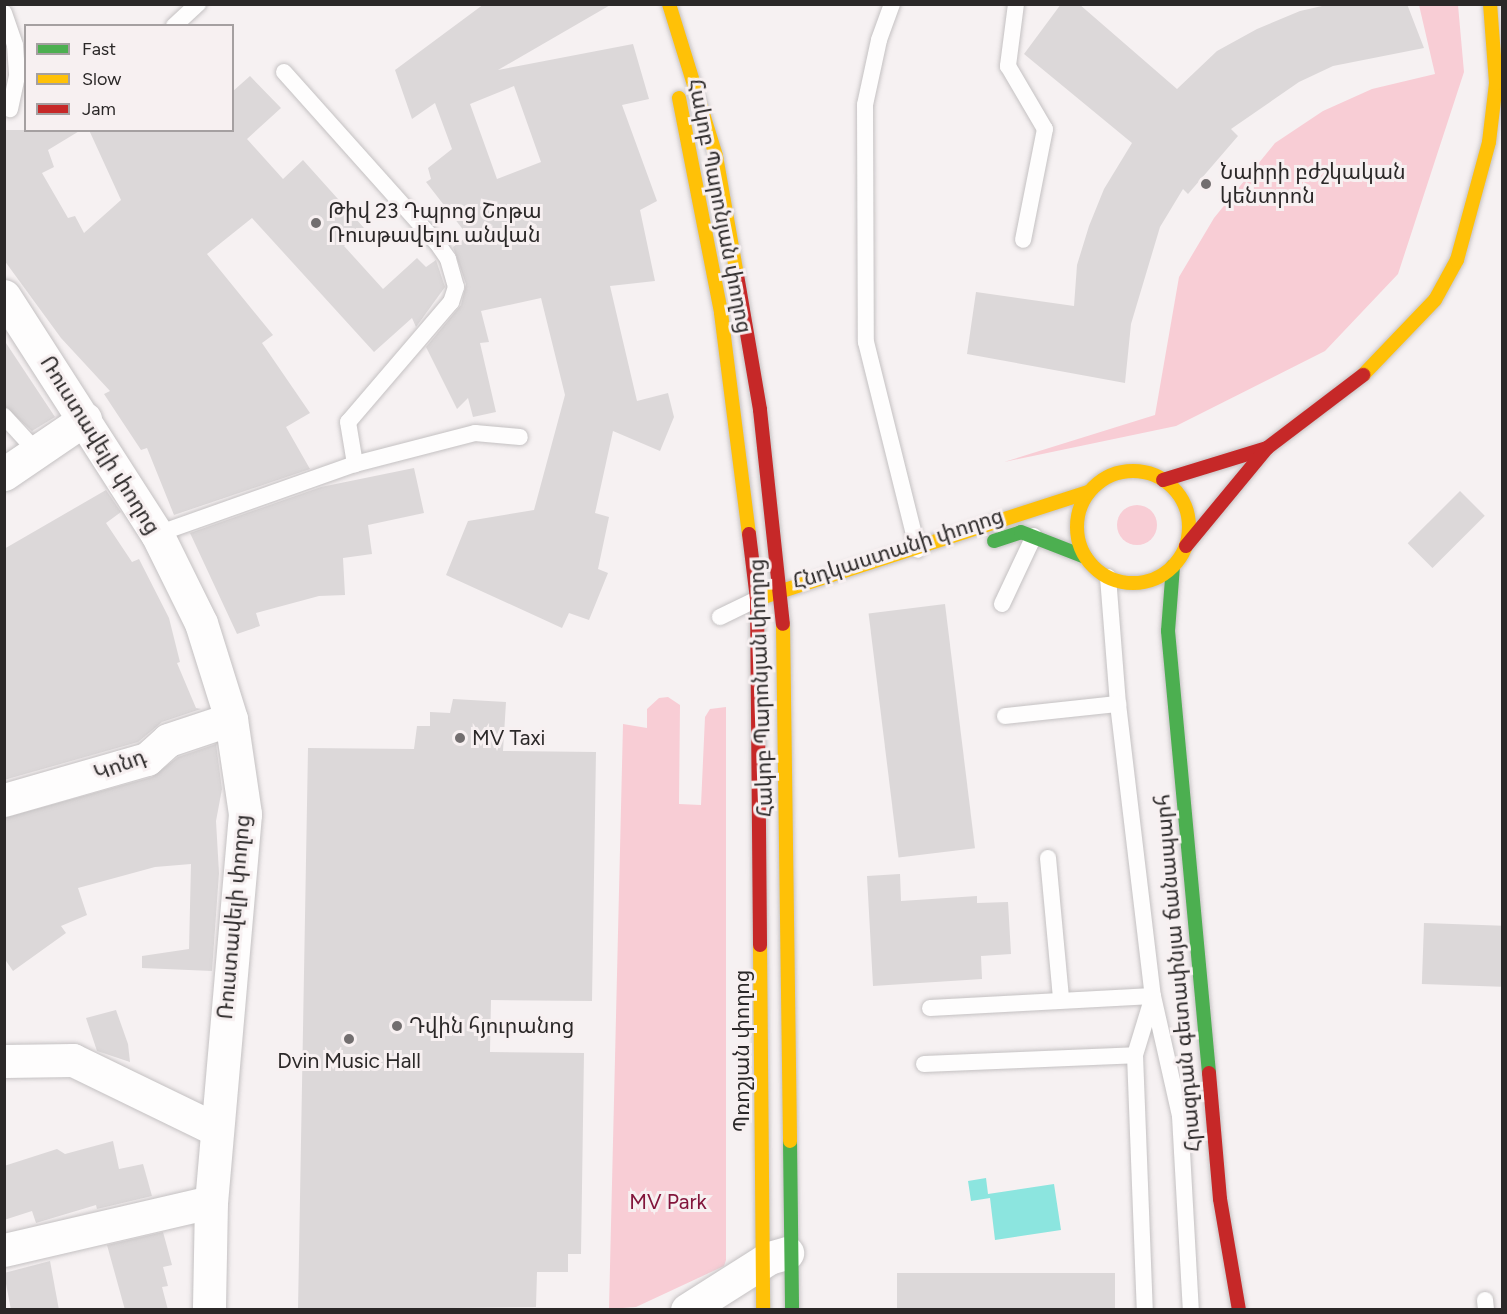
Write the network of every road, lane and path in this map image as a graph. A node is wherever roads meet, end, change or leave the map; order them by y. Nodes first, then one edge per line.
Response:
1 (198, 4) edge
2 (669, 4) edge
3 (892, 4) edge
4 (1016, 4) edge
5 (1490, 4) edge
6 (4, 12) edge
7 (176, 24) edge
8 (672, 68) dead end
9 (284, 72) dead end
10 (10, 109) dead end
11 (1023, 240) dead end
12 (4, 296) edge
13 (4, 416) edge
14 (85, 419) junction
15 (520, 437) dead end
16 (1267, 448) junction
17 (37, 452) junction
18 (355, 464) junction
19 (4, 474) edge
20 (1163, 480) junction
21 (1089, 492) junction
22 (157, 534) junction
23 (1034, 536) junction
24 (978, 546) dead end
25 (1186, 546) junction
26 (918, 550) junction
27 (1085, 557) junction
28 (935, 559) dead end
29 (1173, 566) junction
30 (1108, 577) junction
31 (1133, 583) junction
32 (781, 591) junction
33 (757, 599) junction
34 (794, 604) junction
35 (1002, 604) dead end
36 (756, 616) junction
37 (720, 617) dead end
38 (1168, 631) junction
39 (1118, 704) junction
40 (1005, 716) dead end
41 (231, 719) junction
42 (4, 800) edge
43 (1048, 858) dead end
44 (762, 921) joint
45 (1153, 996) junction
46 (1061, 998) junction
47 (930, 1008) dead end
48 (1135, 1055) junction
49 (4, 1061) edge
50 (924, 1064) dead end
51 (218, 1130) junction
52 (763, 1180) joint
53 (211, 1202) junction
54 (4, 1250) edge
55 (777, 1257) junction
56 (209, 1310) edge
57 (687, 1310) edge
58 (763, 1310) edge
59 (792, 1310) edge
60 (1145, 1310) edge
61 (1191, 1310) edge
62 (1239, 1310) edge

1 - 7 lane
2 - 32 street, Հակոբ Պարոնյան փողոց
3 - 26 lane
4 - 11 lane
5 - 16 street
6 - 10 lane
8 - 33 street, Հակոբ Պարոնյան փողոց
9 - 18 lane
12 - 14 street, Ռուստավելի փողոց
13 - 17 lane
14 - 17 street
14 - 22 street, Ռուստավելի փողոց
15 - 18 lane
16 - 20 street
16 - 25 street
17 - 19 street
18 - 22 lane
20 - 21 street
20 - 25 street
21 - 26 street, Հնդկաստանի փողոց
21 - 27 street
22 - 41 street, Ռուստավելի փողոց
23 - 24 street, Հնդկաստանի փողոց
23 - 27 street, Հնդկաստանի փողոց
23 - 35 lane
25 - 29 street
26 - 32 street, Հնդկաստանի փողոց
27 - 30 street
28 - 34 street, Հնդկաստանի փողոց
29 - 31 street
29 - 38 street, Հրազդան գետափնյա ճանապարհ
30 - 31 street
30 - 39 lane
31 - 38 street
32 - 33 street, Հնդկաստանի փողոց
32 - 34 street, Հակոբ Պարոնյան փողոց
33 - 36 street, Հակոբ Պարոնյան փողոց
33 - 37 lane
34 - 36 street, Հնդկաստանի փողոց
34 - 55 street, Հակոբ Պարոնյան փողոց
36 - 44 street, Հակոբ Պարոնյան փողոց
38 - 62 street, Հրազդան գետափնյա ճանապարհ
39 - 40 lane
39 - 45 lane
41 - 42 street, Կոնդ
41 - 51 street, Ռուստավելի փողոց
43 - 46 lane
44 - 52 street, Պռոշյան փողոց
45 - 46 lane
45 - 48 lane
45 - 61 lane
46 - 47 lane
48 - 50 lane
48 - 60 lane
49 - 51 street
51 - 53 street, Ռուստավելի փողոց
52 - 55 street, Հակոբ Պարոնյան փողոց
53 - 54 street
53 - 56 street, Ռուստավելի փողոց
55 - 57 street
55 - 58 street, Հակոբ Պարոնյան փողոց
55 - 59 street, Հակոբ Պարոնյան փողոց

